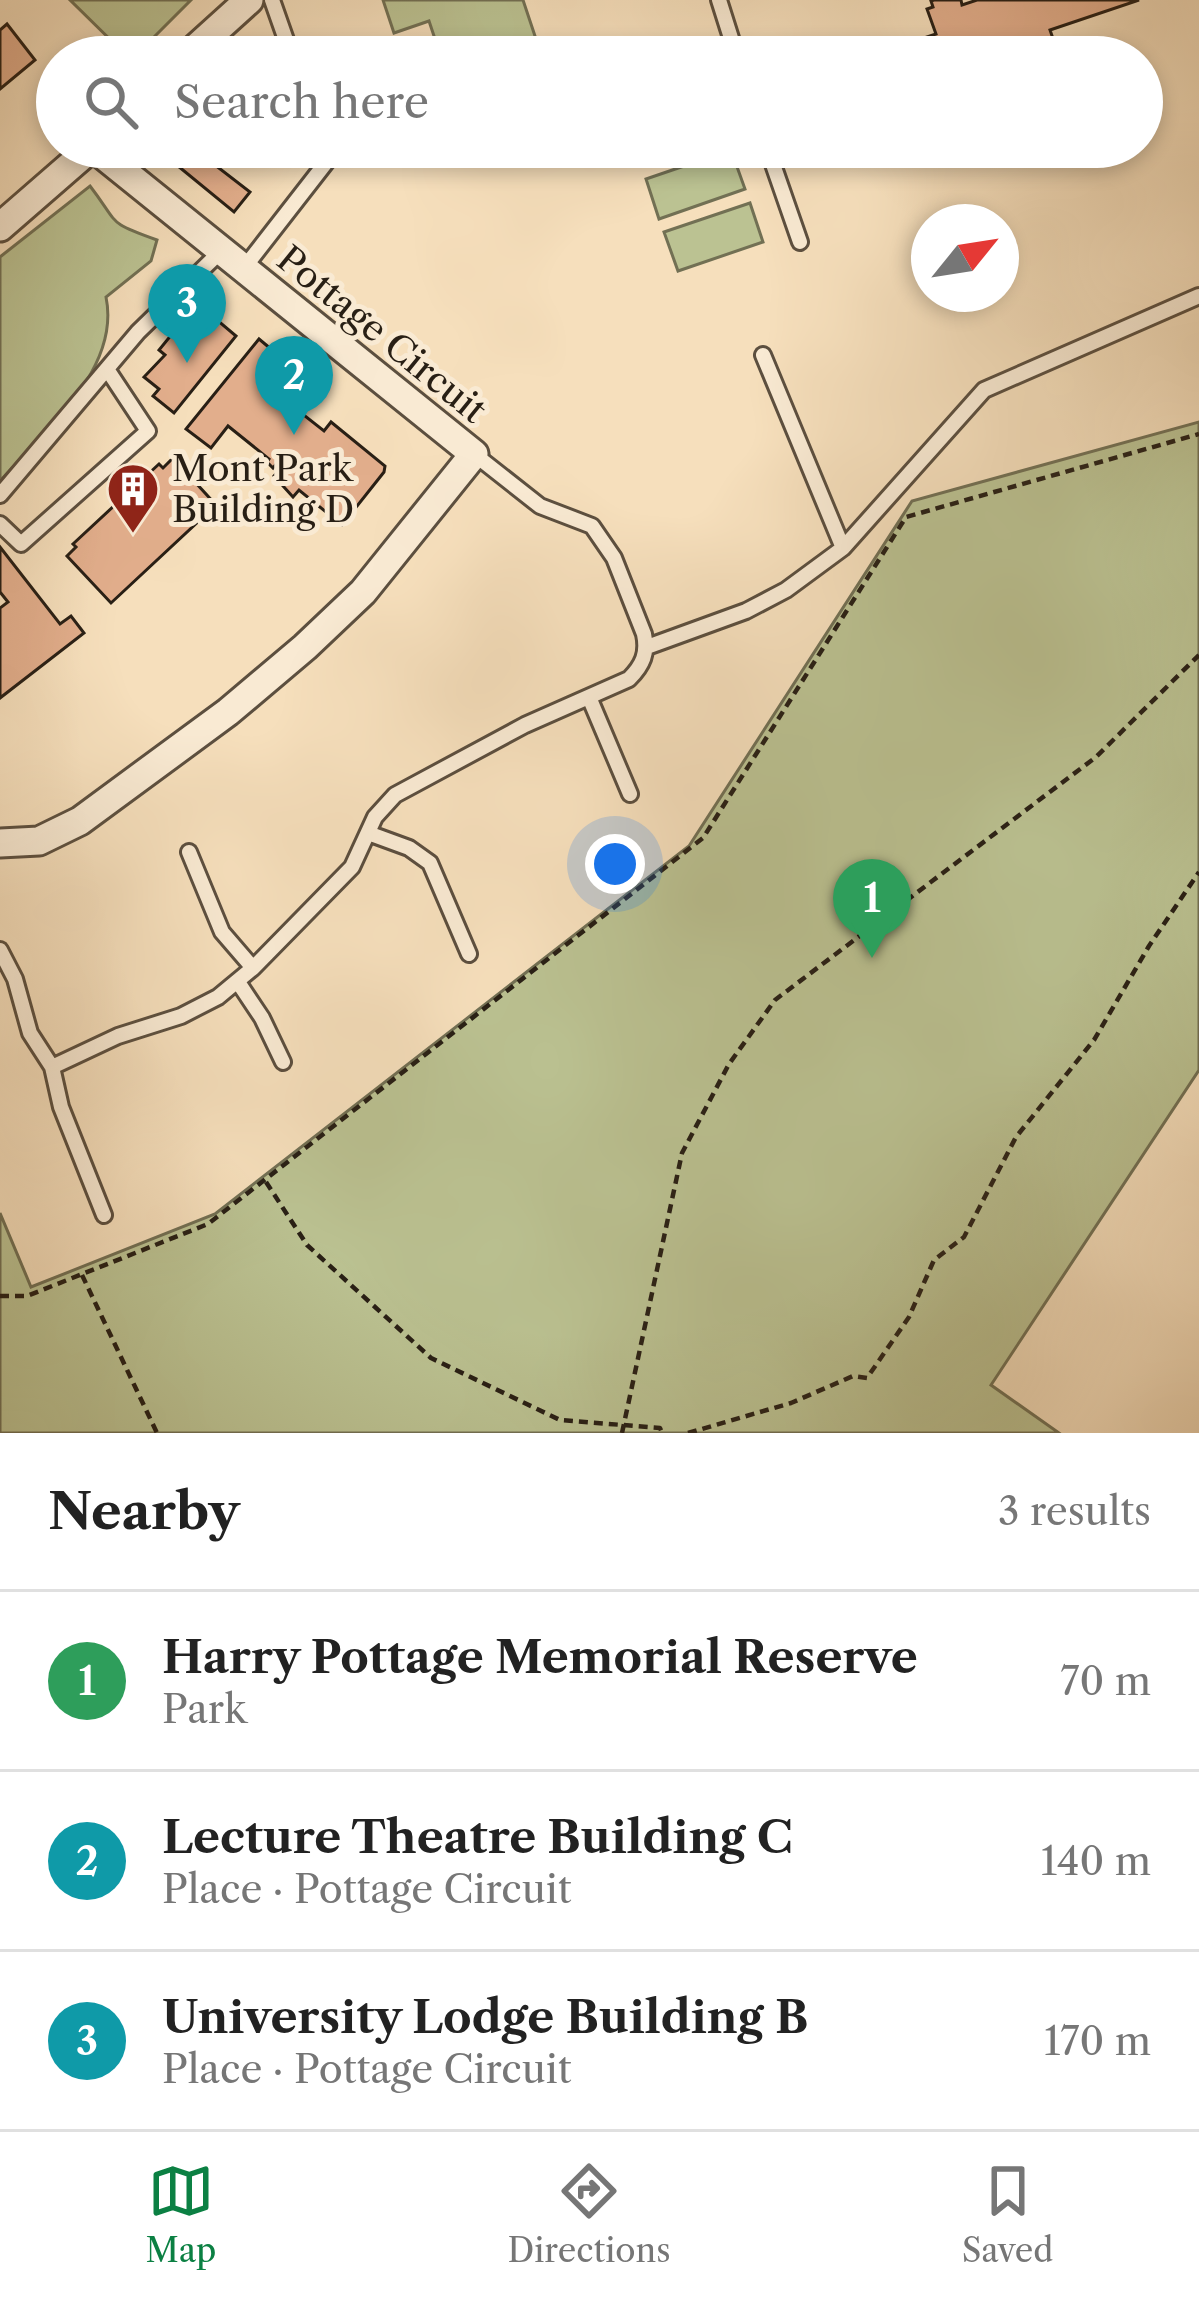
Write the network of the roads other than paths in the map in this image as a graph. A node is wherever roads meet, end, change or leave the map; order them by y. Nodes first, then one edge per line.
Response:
1 (249, 0) edge
2 (272, 0) edge
3 (719, 0) edge
4 (209, 36) edge
5 (285, 36) edge
6 (730, 36) edge
7 (66, 168) edge
8 (119, 168) edge
9 (322, 168) edge
10 (774, 168) edge
11 (5, 216) edge
12 (800, 242) dead end
13 (220, 251) junction
14 (242, 269) junction
15 (1199, 296) edge
16 (763, 355) dead end
17 (106, 369) junction
18 (475, 454) junction
19 (0, 495) edge
20 (0, 524) edge
21 (843, 548) junction
22 (647, 647) junction
23 (589, 697) junction
24 (630, 794) dead end
25 (368, 833) junction
26 (0, 843) edge
27 (189, 852) dead end
28 (0, 950) edge
29 (469, 954) dead end
30 (253, 968) junction
31 (238, 982) junction
32 (283, 1063) dead end
33 (52, 1067) junction
34 (104, 1216) dead end

1 - 4 street
2 - 5 lane
3 - 6 lane
7 - 11 street
8 - 13 street, Pottage Circuit
9 - 14 lane
10 - 12 lane
13 - 14 street, Pottage Circuit
13 - 17 lane
14 - 18 street, Pottage Circuit
15 - 21 lane
16 - 21 lane
17 - 19 lane
17 - 20 lane
18 - 22 lane
18 - 26 street, Pottage Circuit
21 - 22 lane
22 - 23 lane
23 - 24 lane
23 - 25 lane
25 - 29 lane
25 - 30 lane
27 - 30 lane
28 - 33 lane
30 - 31 lane
31 - 32 lane
31 - 33 lane
33 - 34 lane

